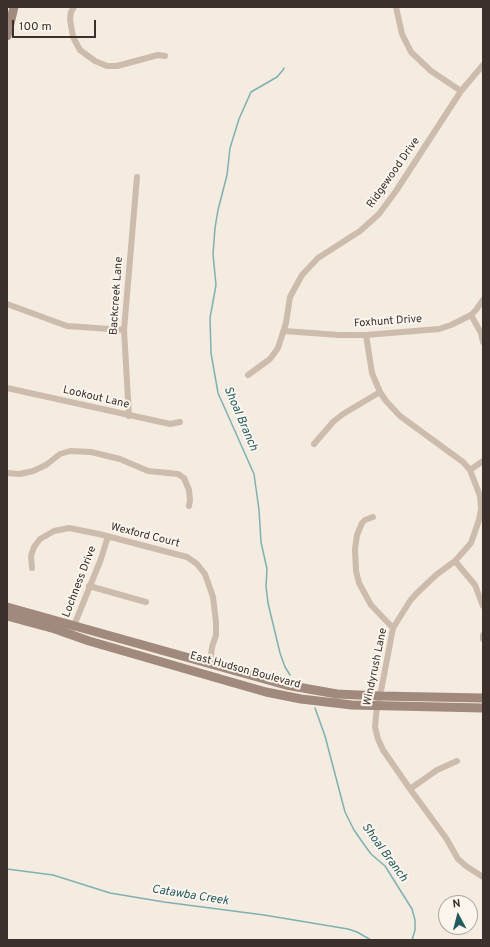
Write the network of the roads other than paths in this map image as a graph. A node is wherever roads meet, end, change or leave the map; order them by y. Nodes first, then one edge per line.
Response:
1 (14, 7) edge
2 (74, 7) edge
3 (396, 7) edge
4 (7, 36) edge
5 (165, 56) dead end
6 (483, 65) edge
7 (461, 91) junction
8 (137, 177) dead end
9 (483, 300) edge
10 (7, 304) edge
11 (471, 315) junction
12 (124, 330) junction
13 (284, 331) junction
14 (366, 335) junction
15 (483, 342) edge
16 (248, 375) dead end
17 (7, 388) edge
18 (380, 392) junction
19 (129, 416) junction
20 (180, 422) dead end
21 (314, 444) dead end
22 (483, 462) edge
23 (470, 470) junction
24 (7, 473) edge
25 (189, 506) dead end
26 (373, 517) dead end
27 (108, 536) junction
28 (455, 561) junction
29 (32, 568) dead end
30 (89, 586) junction
31 (146, 602) dead end
32 (483, 606) edge
33 (7, 607) edge
34 (7, 616) edge
35 (393, 628) junction
36 (73, 630) junction
37 (483, 635) edge
38 (483, 639) edge
39 (210, 665) junction
40 (205, 674) junction
41 (380, 696) junction
42 (483, 698) edge
43 (377, 706) junction
44 (483, 708) edge
45 (457, 761) dead end
46 (410, 789) junction
47 (483, 877) edge

1 - 4 main road
2 - 5 street
3 - 7 street
6 - 7 street, Ridgewood Drive
7 - 13 street, Ridgewood Drive
8 - 12 street, Backcreek Lane
9 - 11 street, Foxhunt Drive
10 - 12 street
11 - 14 street, Foxhunt Drive
11 - 15 street
12 - 19 street, Backcreek Lane
13 - 14 street, Foxhunt Drive
13 - 16 street, Ridgewood Drive
14 - 18 street, Windyrush Lane
17 - 19 street, Lookout Lane
18 - 21 street
18 - 23 street, Windyrush Lane
19 - 20 street, Lookout Lane
22 - 23 street
23 - 28 street, Windyrush Lane
24 - 25 street
26 - 35 street
27 - 29 street, Wexford Court
27 - 30 street, Lochness Drive
27 - 39 street, Wexford Court
28 - 32 street
28 - 35 street, Windyrush Lane
30 - 31 street
30 - 36 street, Lochness Drive
33 - 36 main road, East Hudson Boulevard
34 - 36 main road, East Hudson Boulevard
35 - 41 street, Windyrush Lane
36 - 39 main road, East Hudson Boulevard
36 - 40 main road, East Hudson Boulevard
37 - 38 street
39 - 40 main road
39 - 41 main road, East Hudson Boulevard
40 - 43 main road, East Hudson Boulevard
41 - 42 main road, East Hudson Boulevard
41 - 43 street, Windyrush Lane
43 - 44 main road, East Hudson Boulevard
43 - 46 street, Windyrush Lane
45 - 46 street
46 - 47 street, Windyrush Lane

